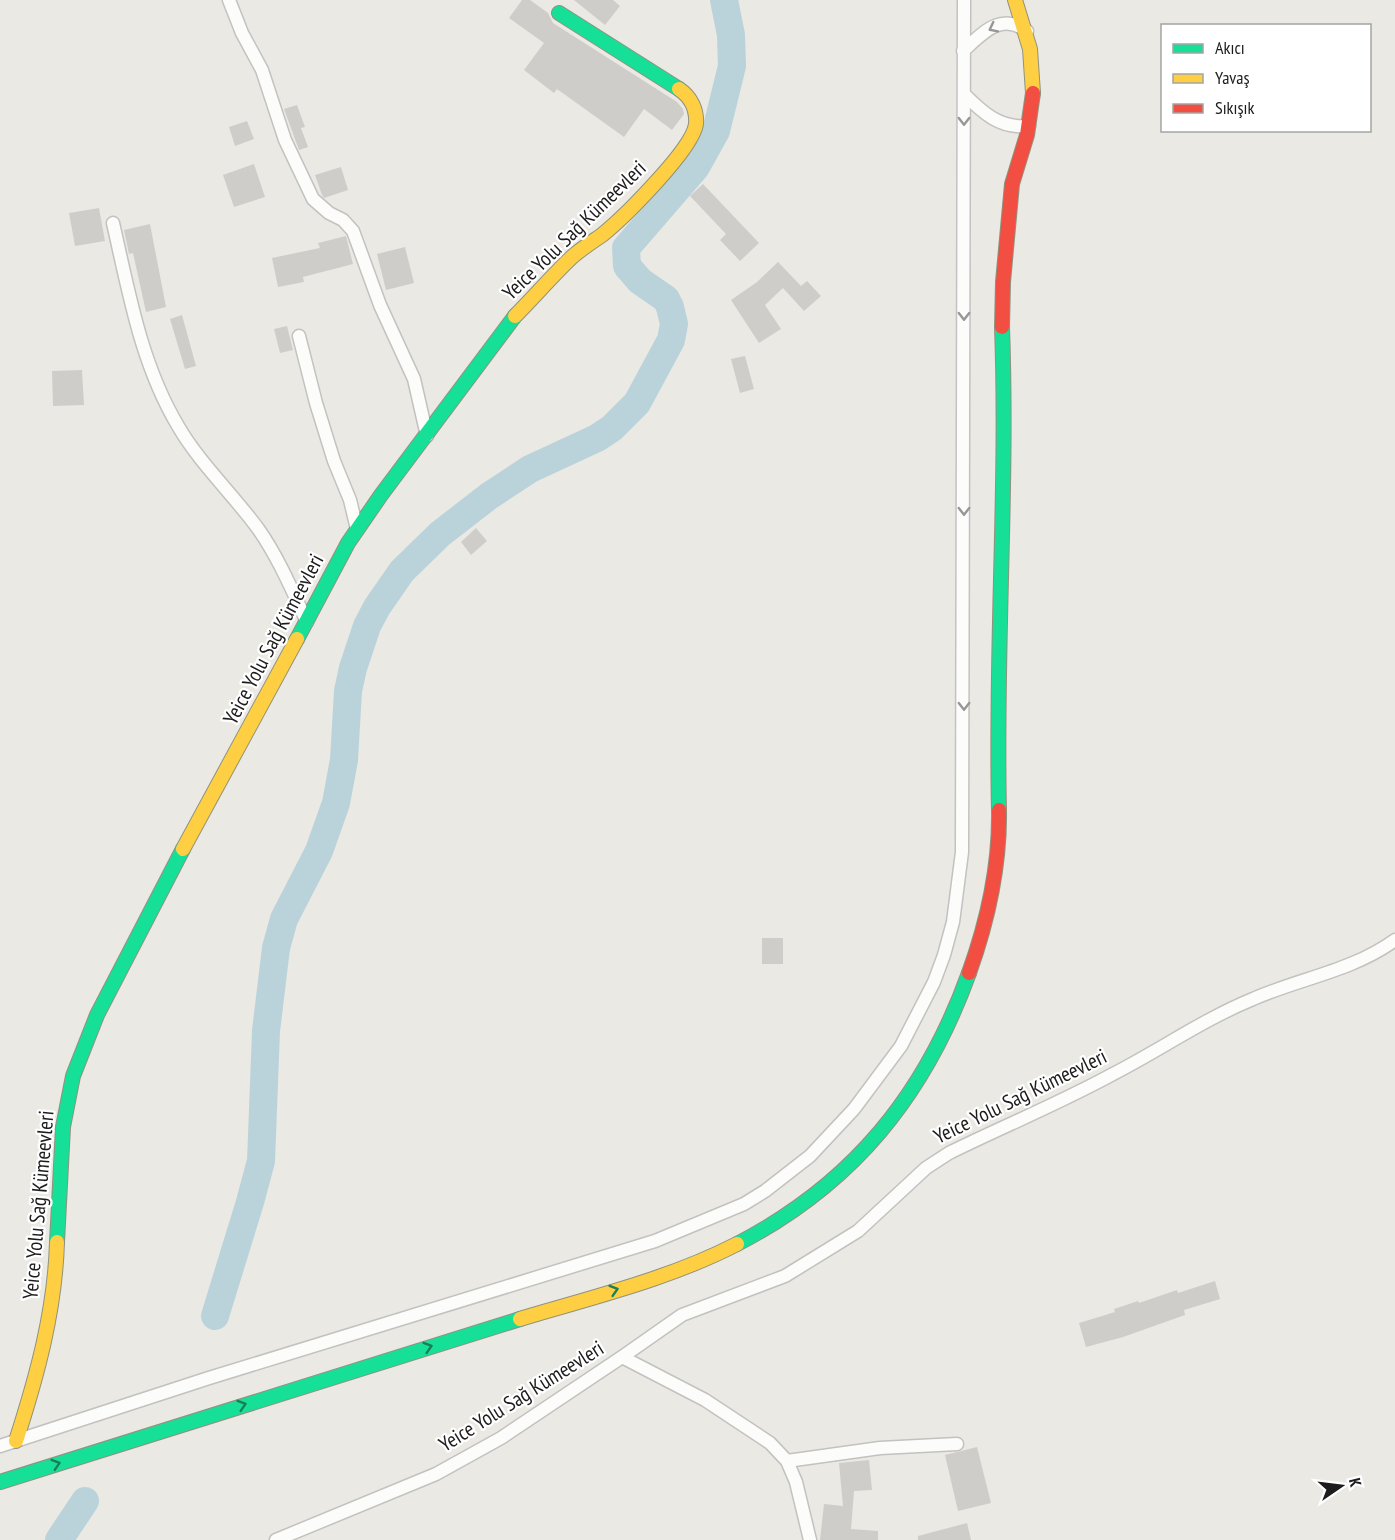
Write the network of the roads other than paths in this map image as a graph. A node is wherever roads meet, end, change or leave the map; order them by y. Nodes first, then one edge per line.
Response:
1 (229, 0) edge
2 (964, 0) edge
3 (1015, 0) edge
4 (559, 13) dead end
5 (1027, 31) junction
6 (963, 51) junction
7 (964, 94) junction
8 (1029, 126) junction
9 (113, 223) dead end
10 (298, 336) dead end
11 (427, 436) junction
12 (357, 529) junction
13 (307, 622) junction
14 (1395, 940) edge
15 (622, 1357) junction
16 (16, 1441) junction
17 (957, 1444) dead end
18 (0, 1446) edge
19 (787, 1461) junction
20 (0, 1482) edge
21 (276, 1540) edge
22 (810, 1540) edge

1 - 11 street
2 - 6 street
3 - 5 street
4 - 11 street, Yeice Yolu Sağ Kümeevleri
5 -> 6 street
5 - 8 street
6 - 7 street
7 - 8 street
7 -> 16 street
20 -> 8 street
9 - 13 street
10 - 12 street
11 - 12 street, Yeice Yolu Sağ Kümeevleri
12 - 13 street, Yeice Yolu Sağ Kümeevleri
13 - 16 street, Yeice Yolu Sağ Kümeevleri
14 - 15 street, Yeice Yolu Sağ Kümeevleri
15 - 19 street, Yeice Yolu Sağ Kümeevleri
15 - 21 street, Yeice Yolu Sağ Kümeevleri
16 - 18 street
17 - 19 street
19 - 22 street, Yeice Yolu Sağ Kümeevleri

